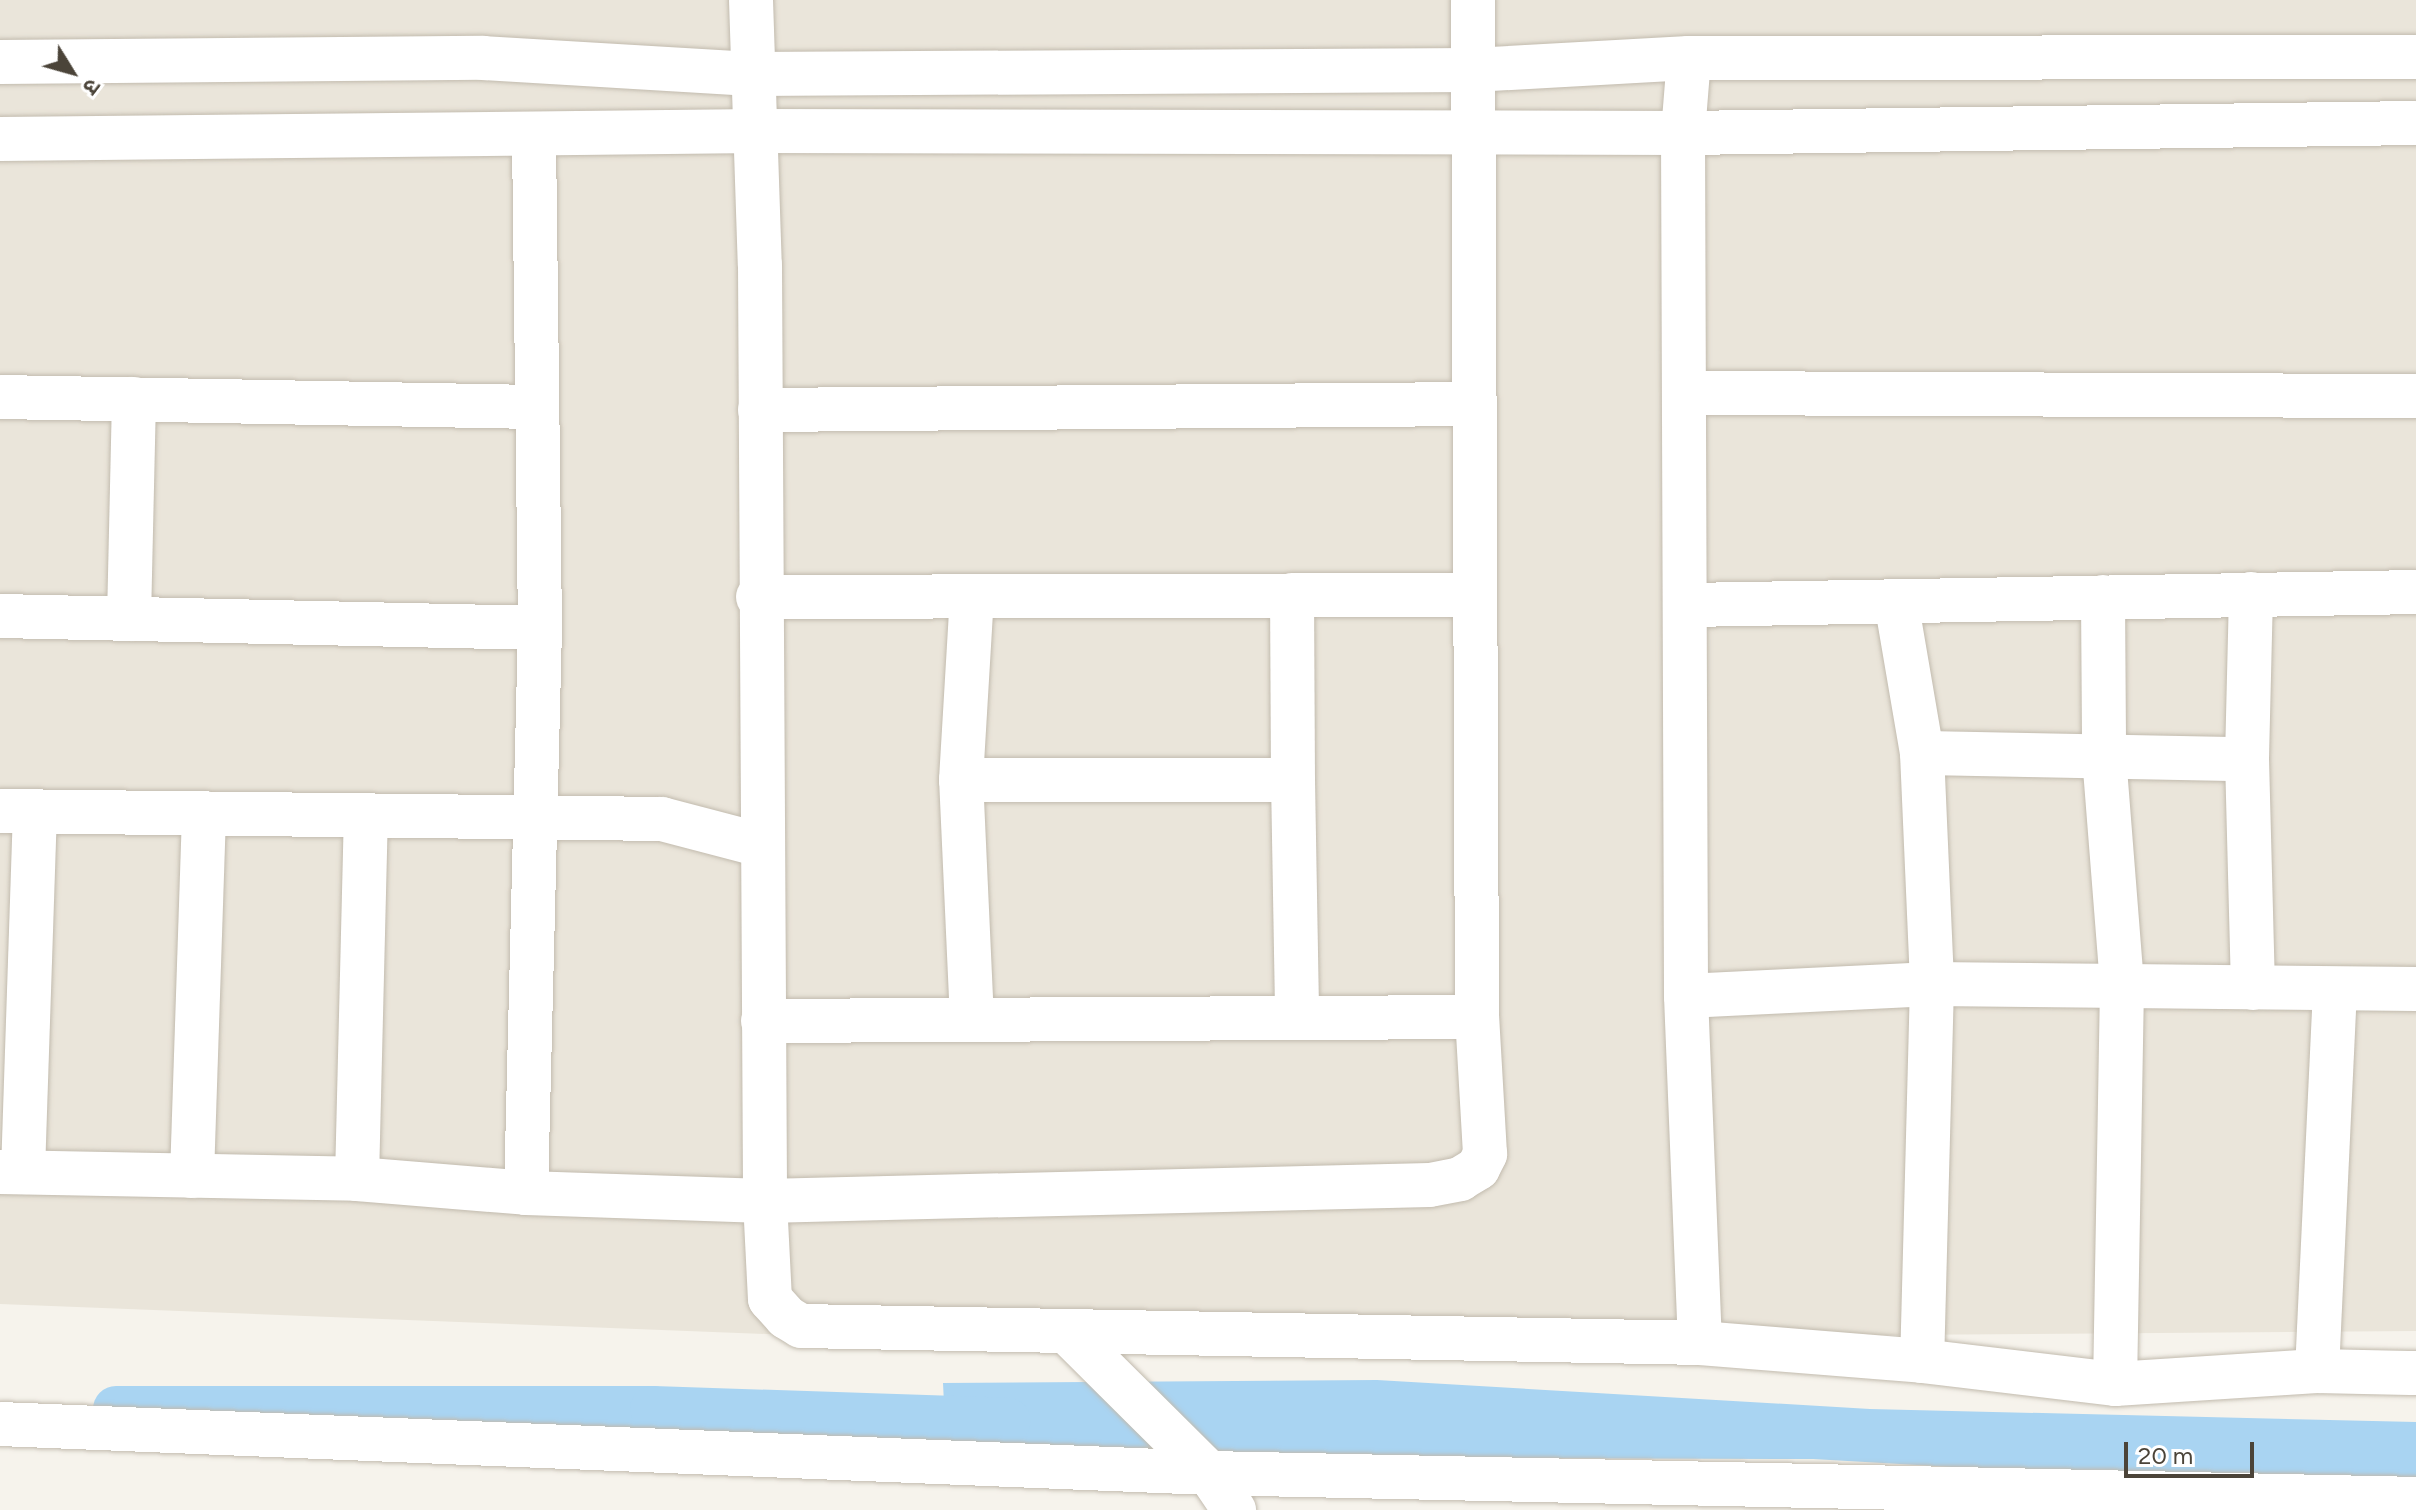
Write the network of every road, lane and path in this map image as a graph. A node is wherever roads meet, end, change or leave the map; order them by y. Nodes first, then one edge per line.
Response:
1 (751, 0) edge
2 (1473, 0) edge
3 (2416, 57) edge
4 (1689, 58) junction
5 (0, 62) edge
6 (1473, 70) junction
7 (752, 74) junction
8 (2416, 123) edge
9 (1473, 130) junction
10 (758, 131) junction
11 (1683, 133) junction
12 (534, 137) junction
13 (0, 139) edge
14 (1685, 393) junction
15 (2416, 396) edge
16 (0, 397) edge
17 (134, 399) junction
18 (1475, 404) junction
19 (536, 407) junction
20 (760, 410) junction
21 (2416, 592) edge
22 (2251, 594) junction
23 (1292, 595) junction
24 (1475, 595) junction
25 (758, 597) junction
26 (972, 597) junction
27 (2103, 597) junction
28 (1896, 601) junction
29 (1688, 605) junction
30 (0, 616) edge
31 (129, 619) junction
32 (540, 628) junction
33 (1922, 753) junction
34 (2104, 756) junction
35 (2247, 759) junction
36 (961, 780) junction
37 (1293, 780) junction
38 (17, 811) edge
39 (204, 813) junction
40 (366, 815) junction
41 (533, 817) junction
42 (761, 845) junction
43 (1932, 984) junction
44 (2122, 986) junction
45 (2253, 988) junction
46 (2335, 989) junction
47 (2416, 989) edge
48 (1686, 996) junction
49 (1477, 1017) junction
50 (1297, 1018) junction
51 (972, 1020) junction
52 (763, 1021) junction
53 (12, 1172) edge
54 (192, 1176) junction
55 (357, 1179) junction
56 (526, 1193) junction
57 (765, 1201) junction
58 (1066, 1331) junction
59 (1700, 1343) junction
60 (1922, 1361) junction
61 (2317, 1371) junction
62 (2416, 1373) edge
63 (2115, 1384) junction
64 (0, 1424) edge
65 (1195, 1459) junction
66 (2416, 1499) edge
67 (1234, 1510) edge

1 - 7 street
2 - 6 street
3 - 4 street
4 - 6 street
4 - 11 street
5 - 7 street
6 - 7 street
6 - 9 street
7 - 10 street
8 - 11 street
9 - 10 street
9 - 11 street
9 - 18 street
10 - 12 street
10 - 20 street
11 - 14 street
12 - 13 street
12 - 19 street
14 - 15 street
14 - 29 street
16 - 17 street
17 - 19 street
17 - 31 street
18 - 20 street
18 - 24 street
19 - 32 street
20 - 25 street
21 - 22 street
22 - 27 street
22 - 35 street
23 - 24 street
23 - 26 street
23 - 37 street
24 - 49 street
25 - 26 street
25 - 42 street
26 - 36 street
27 - 28 street
27 - 34 street
28 - 29 street
28 - 33 street
29 - 48 street
30 - 31 street
31 - 32 street
32 - 41 street
33 - 34 street
33 - 43 street
34 - 35 street
34 - 44 street
35 - 45 street
36 - 37 street
36 - 51 street
37 - 50 street
38 - 39 street
38 - 53 street
39 - 40 street
39 - 54 street
40 - 41 street
40 - 55 street
41 - 42 street
41 - 56 street
42 - 52 street
43 - 44 street
43 - 48 street
43 - 60 street
44 - 45 street
44 - 63 street
45 - 46 street
46 - 47 street
46 - 61 street
48 - 59 street
49 - 50 street
49 - 57 street
50 - 51 street
51 - 52 street
52 - 57 street
53 - 54 street
54 - 55 street
55 - 56 street
56 - 57 street
57 - 58 street
58 - 59 street
58 - 65 street
59 - 60 street
60 - 63 street
61 - 62 street
61 - 63 street
64 - 65 street
65 - 66 street
65 - 67 street

